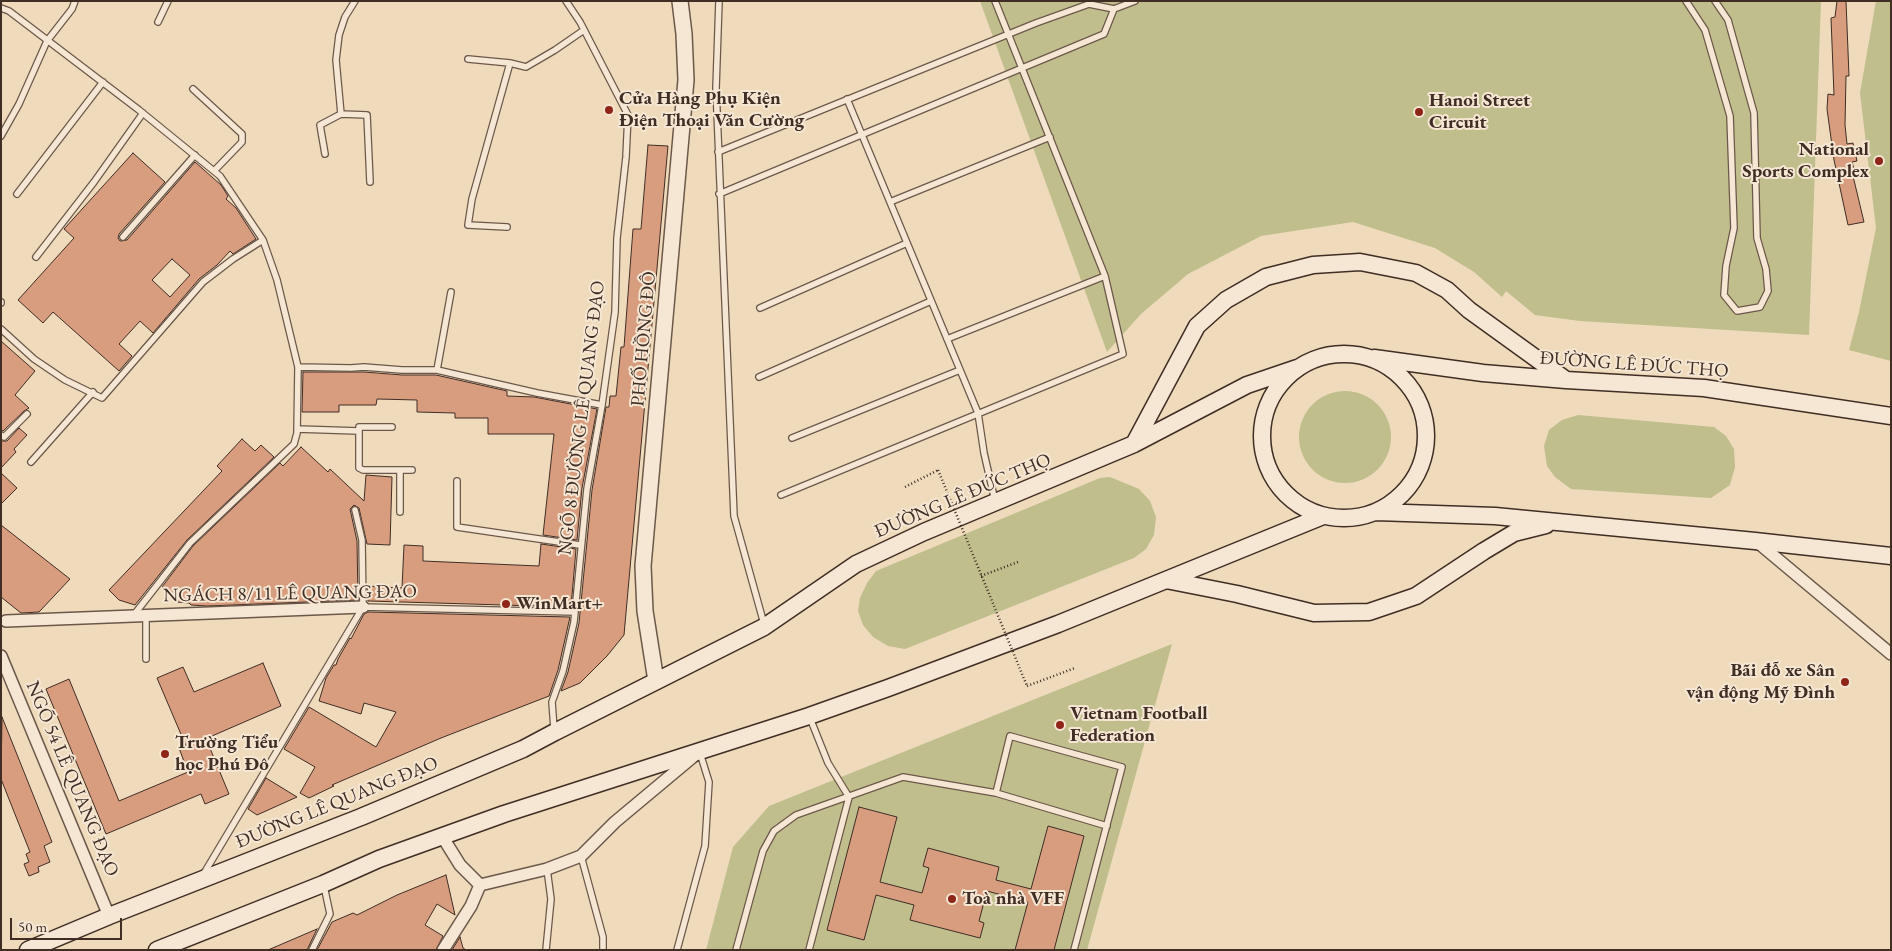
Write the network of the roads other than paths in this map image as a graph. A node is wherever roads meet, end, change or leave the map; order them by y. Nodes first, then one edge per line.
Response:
1 (74, 1) edge
2 (168, 1) edge
3 (355, 1) edge
4 (566, 1) edge
5 (680, 1) edge
6 (719, 1) edge
7 (995, 1) edge
8 (1135, 1) edge
9 (1686, 1) edge
10 (1715, 1) edge
11 (1, 8) edge
12 (1114, 9) junction
13 (158, 22) dead end
14 (584, 30) junction
15 (1008, 34) junction
16 (48, 41) junction
17 (468, 59) dead end
18 (510, 63) junction
19 (1022, 68) junction
20 (103, 82) junction
21 (193, 89) dead end
22 (847, 99) junction
23 (143, 114) junction
24 (341, 114) junction
25 (862, 135) junction
26 (1, 136) edge
27 (1050, 137) junction
28 (718, 152) junction
29 (325, 154) dead end
30 (195, 155) junction
31 (214, 171) junction
32 (370, 182) dead end
33 (16, 194) dead end
34 (719, 194) junction
35 (890, 202) junction
36 (508, 227) dead end
37 (123, 237) dead end
38 (262, 240) junction
39 (907, 243) junction
40 (36, 258) dead end
41 (1105, 276) junction
42 (452, 292) dead end
43 (931, 301) junction
44 (760, 308) dead end
45 (1, 329) edge
46 (947, 339) junction
47 (1374, 358) junction
48 (298, 367) junction
49 (1297, 368) junction
50 (437, 370) junction
51 (960, 370) junction
52 (759, 378) dead end
53 (1566, 380) junction
54 (93, 392) junction
55 (602, 405) junction
56 (978, 413) junction
57 (27, 414) dead end
58 (1891, 416) edge
59 (392, 427) dead end
60 (297, 429) junction
61 (359, 431) junction
62 (1, 435) edge
63 (792, 438) dead end
64 (1134, 444) junction
65 (30, 462) dead end
66 (400, 470) junction
67 (412, 470) dead end
68 (457, 481) dead end
69 (782, 494) dead end
70 (995, 503) junction
71 (355, 510) dead end
72 (400, 512) dead end
73 (1376, 512) junction
74 (1323, 516) junction
75 (1557, 522) junction
76 (1755, 541) junction
77 (580, 545) junction
78 (1891, 556) edge
79 (1166, 580) junction
80 (363, 607) junction
81 (575, 612) junction
82 (146, 615) junction
83 (134, 616) junction
84 (3, 624) edge
85 (764, 626) junction
86 (1891, 654) edge
87 (1, 656) edge
88 (146, 659) dead end
89 (656, 680) junction
90 (809, 716) junction
91 (555, 732) junction
92 (700, 751) junction
93 (996, 793) junction
94 (848, 797) junction
95 (1107, 826) junction
96 (442, 836) junction
97 (581, 856) junction
98 (547, 869) junction
99 (200, 880) junction
100 (323, 884) junction
101 (480, 885) junction
102 (109, 916) junction
103 (28, 950) edge
104 (157, 950) edge
105 (312, 950) edge
106 (444, 950) edge
107 (546, 950) edge
108 (603, 950) edge
109 (677, 950) edge
110 (736, 950) edge
111 (808, 950) edge
112 (1074, 950) edge

1 - 16 lane
2 - 13 lane
3 - 24 lane
4 - 14 lane, NGÕ 8 ĐƯỜNG LÊ QUANG ĐẠO
5 - 89 street, PHỐ HỒNG ĐÔ
6 - 28 lane
7 - 15 lane
8 - 12 lane
9 - 10 lane
11 - 16 lane
12 - 15 lane
12 - 19 lane
14 - 18 lane
14 - 55 lane, NGÕ 8 ĐƯỜNG LÊ QUANG ĐẠO
15 - 19 lane
15 - 22 lane
16 - 20 lane
16 - 26 lane
17 - 18 lane
18 - 36 lane
19 - 25 lane
19 - 27 lane
20 - 23 lane
20 - 33 lane
21 - 31 lane
22 - 25 lane
22 - 28 lane
23 - 30 lane
23 - 40 lane
24 - 29 lane
24 - 32 lane
25 - 34 lane
25 - 35 lane
27 - 35 lane
27 - 41 lane
28 - 34 lane
30 - 31 lane
30 - 37 lane
31 - 38 lane
34 - 85 lane
35 - 39 lane
38 - 48 lane
38 - 54 lane
39 - 43 lane
39 - 44 lane
41 - 46 lane
41 - 56 lane
42 - 50 lane
43 - 46 lane
43 - 52 lane
45 - 54 lane
46 - 51 lane
47 - 49 main road
47 - 53 main road, ĐƯỜNG LÊ ĐỨC THỌ
47 - 73 main road
48 - 50 lane
48 - 60 lane
49 - 64 main road, ĐƯỜNG LÊ ĐỨC THỌ
49 - 74 main road
50 - 55 lane
51 - 56 lane
51 - 63 lane
53 - 58 main road, ĐƯỜNG LÊ ĐỨC THỌ
53 - 64 main road
54 - 65 lane
55 - 77 lane, NGÕ 8 ĐƯỜNG LÊ QUANG ĐẠO
56 - 69 lane
56 - 70 lane
57 - 62 lane
59 - 61 lane
60 - 61 lane
60 - 83 lane
61 - 66 lane
64 - 70 main road, ĐƯỜNG LÊ ĐỨC THỌ
66 - 67 lane
66 - 72 lane
68 - 77 lane
70 - 85 main road, ĐƯỜNG LÊ ĐỨC THỌ
71 - 80 lane
73 - 74 main road
73 - 75 main road
74 - 79 main road
75 - 76 main road
75 - 79 main road
76 - 78 main road
76 - 86 street
77 - 81 lane, NGÕ 8 ĐƯỜNG LÊ QUANG ĐẠO
79 - 90 main road
80 - 81 lane, NGÁCH 8/11 LÊ QUANG ĐẠO
80 - 82 street, NGÁCH 8/11 LÊ QUANG ĐẠO
80 - 99 lane
81 - 91 lane, NGÕ 8 ĐƯỜNG LÊ QUANG ĐẠO
82 - 83 street, NGÁCH 8/11 LÊ QUANG ĐẠO
82 - 88 lane
83 - 84 street, NGÁCH 8/11 LÊ QUANG ĐẠO
85 - 89 main road, ĐƯỜNG LÊ ĐỨC THỌ
87 - 102 street, NGÕ 54 LÊ QUANG ĐẠO
89 - 91 main road, ĐƯỜNG LÊ QUANG ĐẠO
90 - 92 main road
90 - 94 lane
91 - 99 main road, ĐƯỜNG LÊ QUANG ĐẠO
92 - 96 main road
92 - 97 street
92 - 109 lane
93 - 94 lane
93 - 95 lane
93 - 95 lane
94 - 110 lane
94 - 111 lane
95 - 112 lane
96 - 100 main road
96 - 101 street
97 - 98 street
97 - 108 lane
98 - 101 street
98 - 107 lane
99 - 102 main road, ĐƯỜNG LÊ QUANG ĐẠO
100 - 104 main road
100 - 105 lane
101 - 106 street
102 - 103 main road, ĐƯỜNG LÊ QUANG ĐẠO

